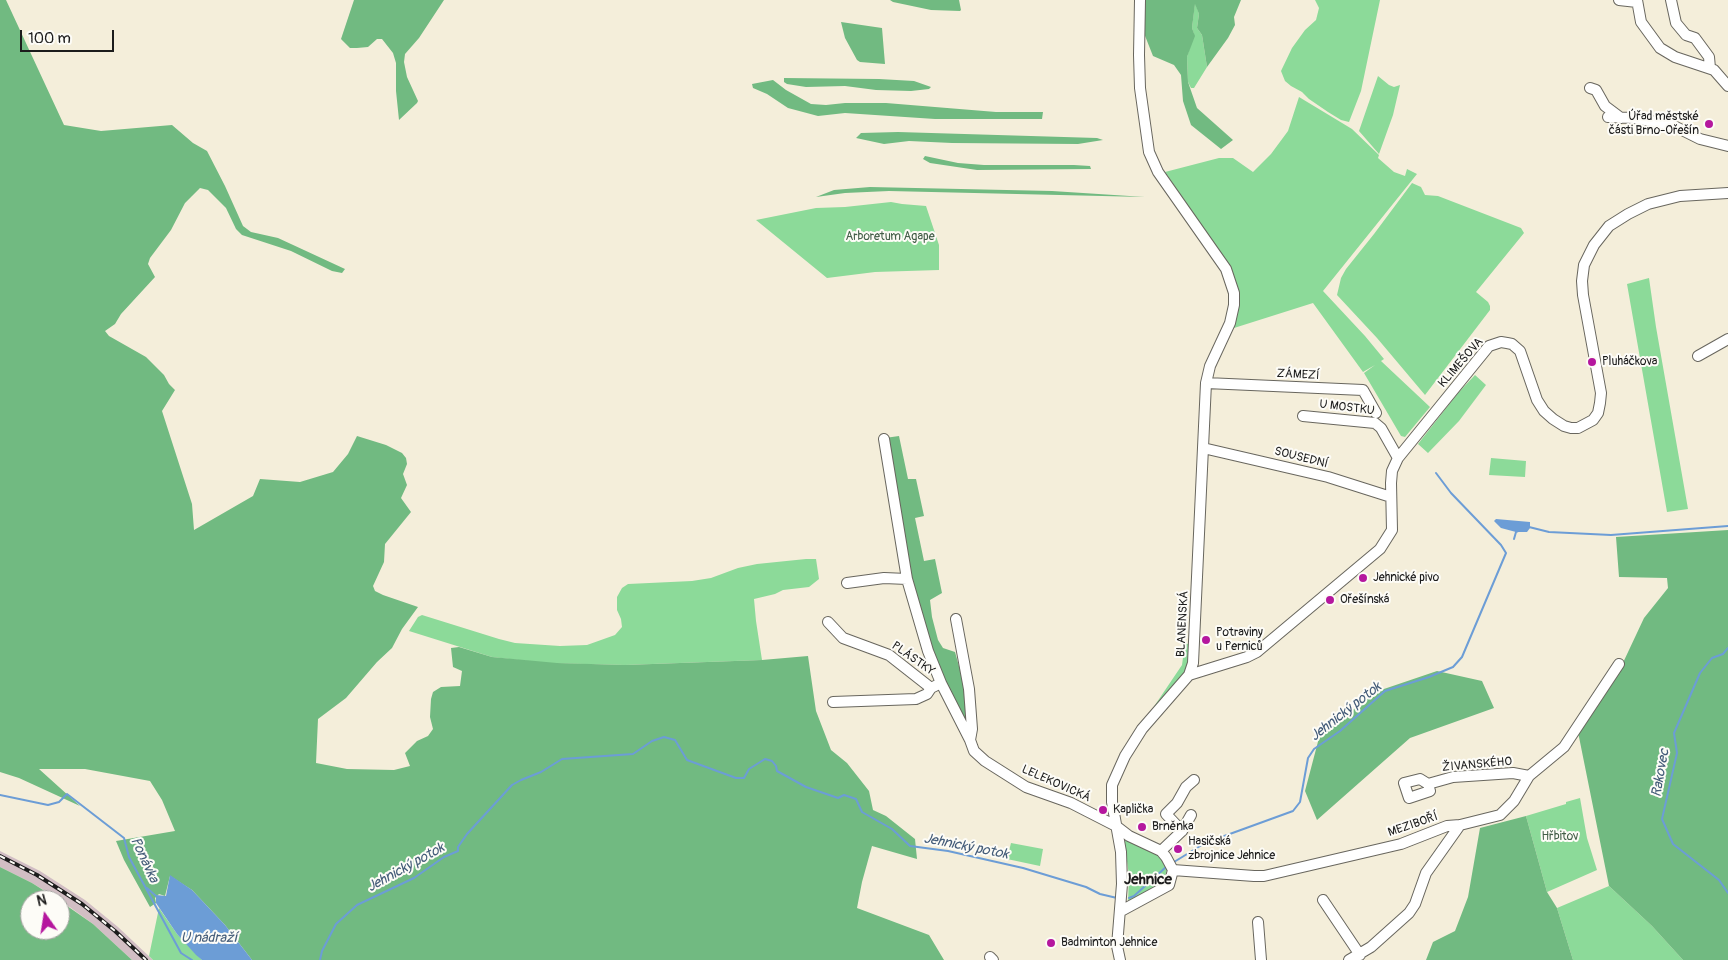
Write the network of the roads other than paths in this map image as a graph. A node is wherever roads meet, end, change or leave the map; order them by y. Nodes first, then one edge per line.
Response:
1 (1140, 0) edge
2 (1619, 0) edge
3 (1671, 0) edge
4 (1637, 1) edge
5 (1710, 68) junction
6 (1728, 86) edge
7 (1590, 88) dead end
8 (1608, 117) dead end
9 (1621, 118) junction
10 (1728, 146) edge
11 (1728, 193) edge
12 (1728, 339) edge
13 (1698, 356) dead end
14 (1206, 383) junction
15 (1376, 413) dead end
16 (1303, 416) dead end
17 (884, 439) dead end
18 (1203, 448) junction
19 (1398, 458) junction
20 (1392, 497) junction
21 (908, 579) junction
22 (847, 583) dead end
23 (956, 619) dead end
24 (828, 622) dead end
25 (1620, 664) dead end
26 (1189, 675) junction
27 (941, 683) junction
28 (931, 688) junction
29 (833, 702) dead end
30 (970, 740) junction
31 (1529, 776) junction
32 (1194, 780) dead end
33 (1428, 784) dead end
34 (1191, 815) dead end
35 (1116, 826) junction
36 (1460, 826) junction
37 (1182, 831) junction
38 (1161, 851) junction
39 (1173, 870) junction
40 (1323, 900) dead end
41 (1121, 911) junction
42 (1258, 922) dead end
43 (1360, 955) junction
44 (1120, 960) edge
45 (1261, 960) edge
46 (1348, 960) edge

1 - 14 street, BLANENSKÁ
2 - 4 street
3 - 5 street
4 - 5 street
5 - 6 street
7 - 9 street
8 - 9 street
9 - 10 street
11 - 19 street, KLIMEŠOVA
12 - 13 street
14 - 15 street, ZÁMEZÍ
14 - 18 street, BLANENSKÁ
16 - 19 street, U MOSTKU
17 - 21 street, PLÁSTKY
18 - 20 street, SOUSEDNÍ
18 - 26 street, BLANENSKÁ
19 - 20 street
20 - 26 street
21 - 22 street
21 - 27 street, PLÁSTKY
23 - 30 street
24 - 28 street, PLÁSTKY
25 - 31 street, MEZIBOŘÍ
26 - 35 street, BLANENSKÁ
27 - 28 street, PLÁSTKY
27 - 30 street, LELEKOVICKÁ
28 - 29 street
30 - 35 street, LELEKOVICKÁ
31 - 33 street, ŽIVANSKÉHO
31 - 36 street, MEZIBOŘÍ
32 - 37 street
34 - 37 street
35 - 38 street, LELEKOVICKÁ
35 - 41 street, BLANENSKÁ
36 - 39 street, MEZIBOŘÍ
36 - 43 street
37 - 38 street
38 - 39 street
39 - 41 street
40 - 43 street
41 - 44 street, BLANENSKÁ
42 - 45 street
43 - 46 street

